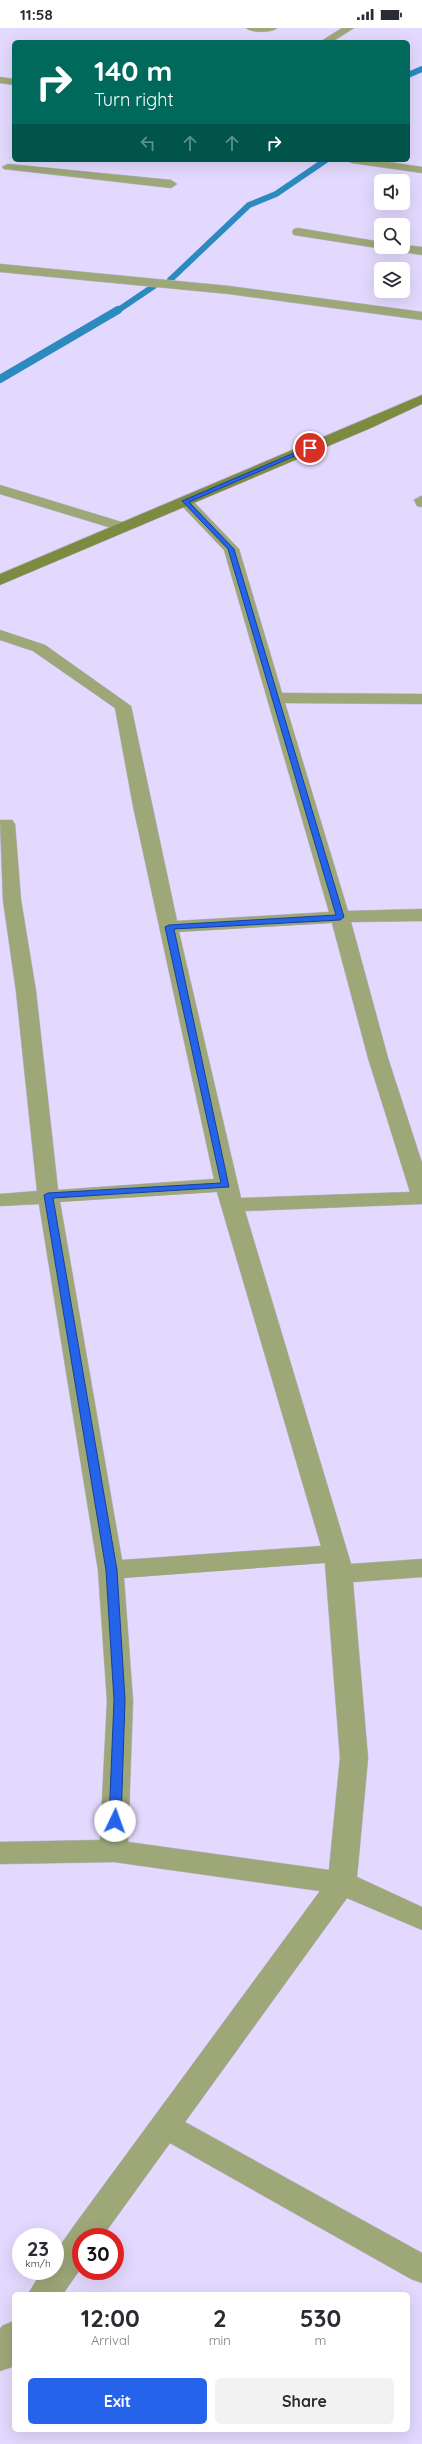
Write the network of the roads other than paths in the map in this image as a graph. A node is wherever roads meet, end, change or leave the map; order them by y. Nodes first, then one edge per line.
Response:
1 (251, 28) edge
2 (272, 28) edge
3 (349, 28) edge
4 (328, 40) edge
5 (0, 80) edge
6 (12, 82) edge
7 (366, 162) edge
8 (7, 166) edge
9 (422, 170) edge
10 (171, 184) dead end
11 (298, 232) dead end
12 (374, 245) edge
13 (410, 250) edge
14 (422, 251) edge
15 (0, 268) edge
16 (422, 316) edge
17 (422, 399) edge
18 (0, 489) edge
19 (185, 501) junction
20 (123, 527) junction
21 (0, 580) edge
22 (0, 635) edge
23 (275, 698) junction
24 (422, 699) edge
25 (6, 824) dead end
26 (422, 915) edge
27 (340, 917) junction
28 (169, 927) junction
29 (48, 1195) junction
30 (229, 1195) junction
31 (422, 1197) edge
32 (0, 1200) edge
33 (338, 1564) junction
34 (422, 1568) edge
35 (112, 1570) junction
36 (114, 1851) junction
37 (0, 1853) edge
38 (342, 1883) junction
39 (422, 1920) edge
40 (164, 2125) junction
41 (90, 2228) edge
42 (72, 2255) edge
43 (422, 2269) edge
44 (45, 2292) edge
45 (12, 2339) edge
46 (0, 2356) edge

1 - 2 street
3 - 4 street
5 - 6 street
7 - 9 street
8 - 10 street
11 - 12 street
13 - 14 street
15 - 16 street
17 - 19 street
18 - 20 street
19 - 20 street
19 - 23 street
20 - 21 street
22 - 28 street
23 - 24 street
23 - 27 street
25 - 29 street
26 - 27 street
27 - 28 street
27 - 31 street
28 - 30 street
29 - 30 street
29 - 32 street
29 - 35 street
30 - 31 street
30 - 33 street
33 - 34 street
33 - 35 street
33 - 38 street
35 - 36 street
36 - 37 street
36 - 38 street
38 - 39 street
38 - 40 street
40 - 41 street
40 - 43 street
42 - 44 street
45 - 46 street

